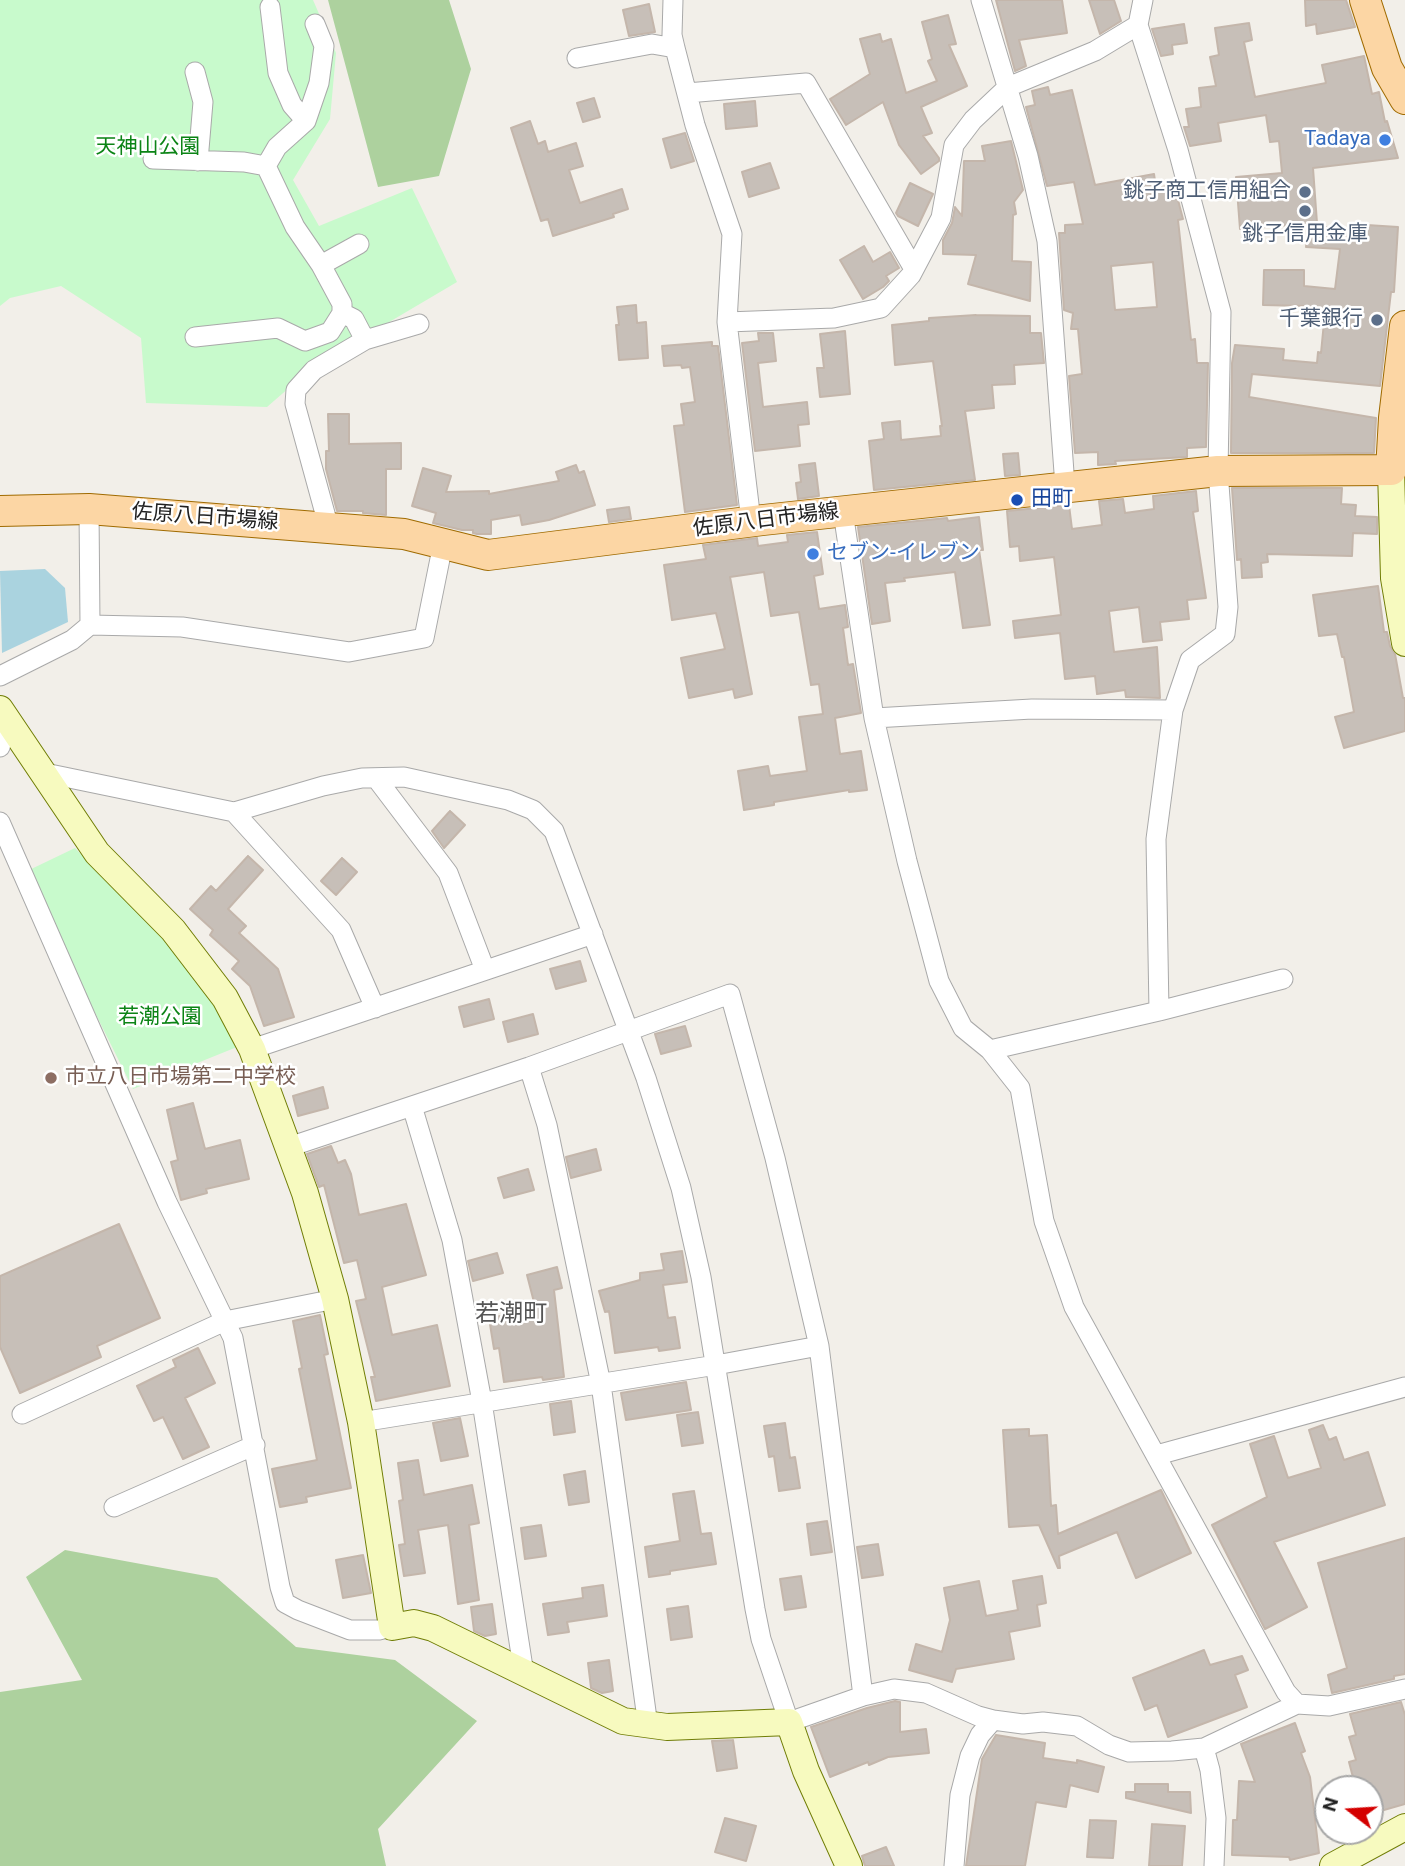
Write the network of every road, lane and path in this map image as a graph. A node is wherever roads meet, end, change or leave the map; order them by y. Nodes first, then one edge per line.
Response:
1 (673, 0) edge
2 (981, 0) edge
3 (1143, 0) edge
4 (1365, 0) edge
5 (270, 7) dead end
6 (315, 24) dead end
7 (1138, 25) junction
8 (675, 48) junction
9 (578, 58) dead end
10 (195, 72) dead end
11 (1008, 87) junction
12 (1403, 91) edge
13 (687, 93) junction
14 (306, 121) junction
15 (153, 159) dead end
16 (198, 160) junction
17 (266, 166) junction
18 (359, 244) dead end
19 (321, 265) junction
20 (914, 269) junction
21 (342, 313) junction
22 (727, 322) junction
23 (419, 324) dead end
24 (1405, 326) edge
25 (195, 337) dead end
26 (365, 340) junction
27 (1391, 470) junction
28 (1218, 471) junction
29 (1065, 486) junction
30 (89, 509) junction
31 (0, 511) edge
32 (843, 512) junction
33 (751, 521) junction
34 (329, 527) junction
35 (443, 544) junction
36 (90, 625) junction
37 (1405, 643) edge
38 (0, 676) edge
39 (1173, 710) junction
40 (4, 715) edge
41 (874, 718) junction
42 (0, 747) edge
43 (45, 773) junction
44 (376, 778) junction
45 (234, 812) junction
46 (0, 822) edge
47 (593, 934) junction
48 (485, 970) junction
49 (1283, 979) dead end
50 (374, 1008) junction
51 (1159, 1011) junction
52 (629, 1031) junction
53 (253, 1049) junction
54 (990, 1050) junction
55 (529, 1067) junction
56 (412, 1106) junction
57 (289, 1147) junction
58 (335, 1299) junction
59 (225, 1321) junction
60 (819, 1346) junction
61 (716, 1366) junction
62 (601, 1384) junction
63 (1405, 1387) edge
64 (482, 1402) junction
65 (22, 1414) dead end
66 (361, 1422) junction
67 (255, 1446) junction
68 (1157, 1455) junction
69 (114, 1507) dead end
70 (392, 1627) junction
71 (524, 1674) junction
72 (1405, 1689) edge
73 (863, 1696) junction
74 (1297, 1704) junction
75 (993, 1720) junction
76 (789, 1722) junction
77 (648, 1726) junction
78 (1204, 1748) junction
79 (1405, 1826) edge
80 (849, 1866) edge
81 (954, 1866) edge
82 (1214, 1866) edge
83 (1333, 1866) edge

1 - 8 street
2 - 11 street
3 - 7 street
4 - 12 main road
5 - 14 street
6 - 14 street
7 - 11 street
7 - 28 street
8 - 9 street
8 - 13 street
10 - 16 street
11 - 20 street
11 - 29 street
13 - 20 street
13 - 22 street
14 - 17 street
15 - 16 street
16 - 17 street
17 - 19 street
18 - 19 street
19 - 21 street
20 - 22 street
21 - 25 street
21 - 26 street
22 - 33 street
23 - 26 street
24 - 27 main road
26 - 34 street
27 - 28 main road, 佐原八日市場線
27 - 37 street
28 - 29 main road, 佐原八日市場線
28 - 39 street
29 - 32 main road, 佐原八日市場線
30 - 31 main road, 佐原八日市場線
30 - 34 main road, 佐原八日市場線
30 - 36 street
32 - 33 main road, 佐原八日市場線
32 - 41 street
33 - 35 main road, 佐原八日市場線
34 - 35 main road, 佐原八日市場線
35 - 36 street
36 - 38 street
39 - 41 street
39 - 51 street
40 - 42 street
40 - 43 street
41 - 54 street
43 - 45 street
43 - 53 street
44 - 45 street
44 - 47 street
44 - 48 street
45 - 50 street
46 - 59 street
47 - 48 street
47 - 52 street
48 - 50 street
49 - 51 street
50 - 53 street
51 - 54 street
52 - 55 street
52 - 60 street
52 - 61 street
53 - 57 street
54 - 68 street
55 - 56 street
55 - 62 street
56 - 57 street
56 - 64 street
57 - 58 street
58 - 59 street
58 - 66 street
59 - 65 street
59 - 67 street
60 - 61 street
60 - 73 street
61 - 62 street
61 - 76 street
62 - 64 street
62 - 77 street
63 - 68 street
64 - 66 street
64 - 71 street
66 - 70 street
67 - 69 street
67 - 70 street
68 - 74 street
70 - 71 street
71 - 77 street
72 - 74 street
73 - 75 street
73 - 76 street
74 - 78 street
75 - 78 street
75 - 81 street
76 - 77 street
76 - 80 street
78 - 82 street
79 - 83 street

